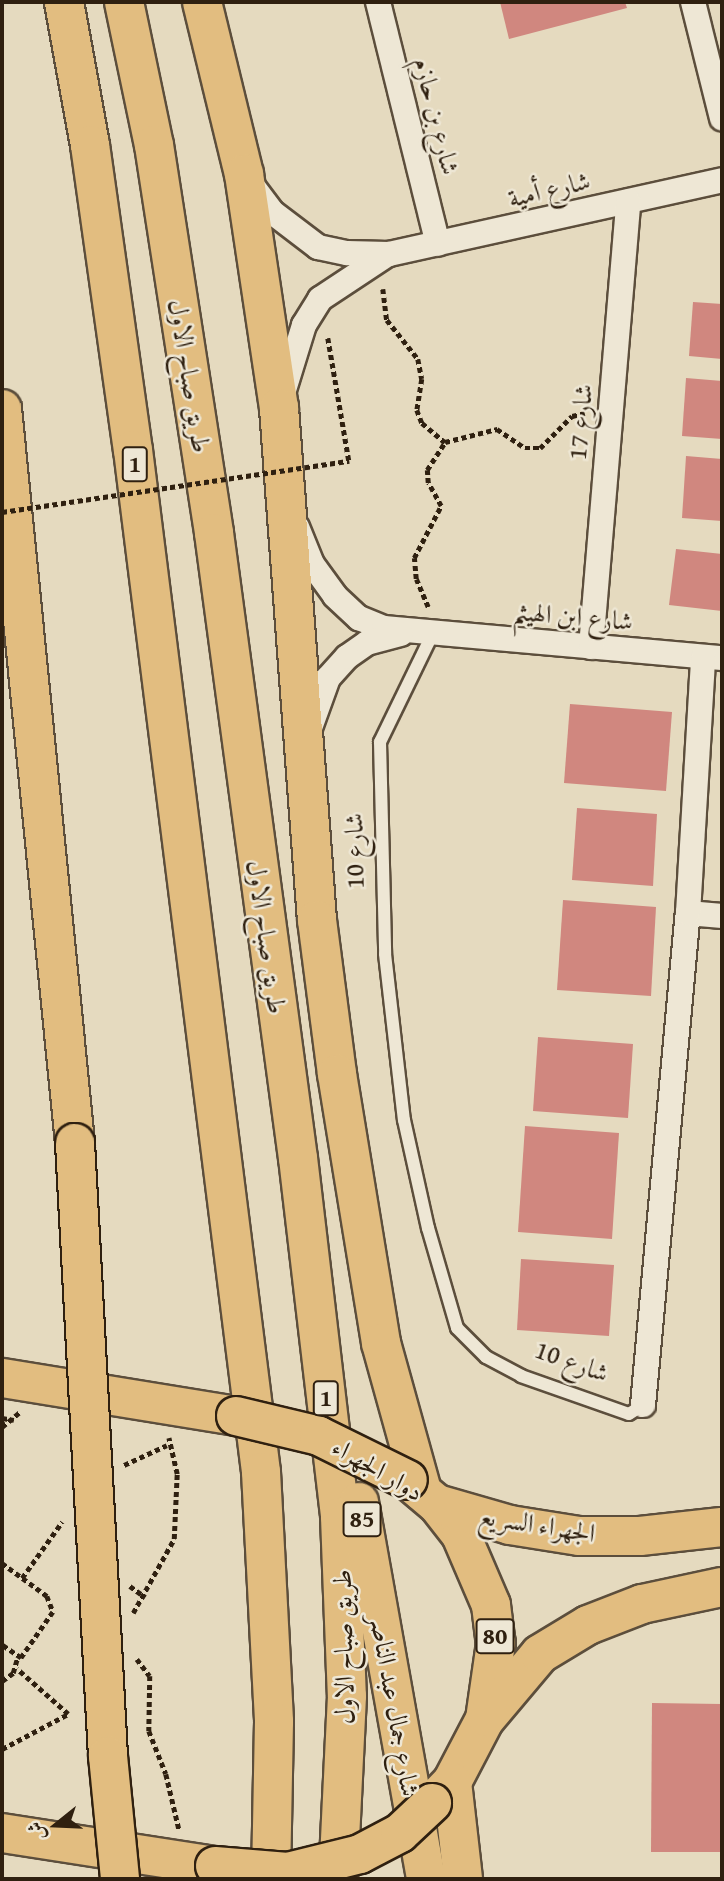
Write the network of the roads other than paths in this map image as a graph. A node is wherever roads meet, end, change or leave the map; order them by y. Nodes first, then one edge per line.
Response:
1 (64, 2) edge
2 (124, 2) edge
3 (201, 2) edge
4 (378, 2) edge
5 (693, 2) edge
6 (722, 118) edge
7 (244, 174) junction
8 (722, 180) edge
9 (628, 202) junction
10 (438, 244) junction
11 (395, 253) junction
12 (279, 408) junction
13 (2, 410) edge
14 (287, 504) junction
15 (426, 632) junction
16 (591, 647) junction
17 (713, 658) edge
18 (304, 752) junction
19 (688, 913) junction
20 (722, 916) edge
21 (298, 1158) junction
22 (2, 1378) edge
23 (642, 1405) joint
24 (422, 1492) junction
25 (722, 1527) edge
26 (722, 1587) edge
27 (485, 1719) junction
28 (442, 1793) junction
29 (2, 1833) edge
30 (120, 1879) edge
31 (271, 1879) edge
32 (338, 1879) edge
33 (426, 1879) edge
34 (463, 1879) edge

1 - 31 main road, 1
2 - 21 main road, طريق صباح الاول / 1
3 - 7 main road, طريق صباح الاول
4 - 10 street, شارع بن حازم
5 - 6 street
7 - 11 street, شارع أمية
7 - 12 main road, طريق صباح الاول
8 - 9 street, شارع أمية
9 - 10 street, شارع أمية
9 - 16 street, شارع 17
10 - 11 street, شارع أمية
11 - 12 street, شارع أمية
12 - 14 main road, طريق صباح الاول
13 - 30 main road, bridge
14 - 15 street, شارع ابن الهيثم
14 - 18 main road, طريق صباح الاول
15 - 16 street, شارع ابن الهيثم
15 - 18 street, شارع ابن الهيثم
15 - 23 lane, شارع 10
16 - 17 street, شارع ابن الهيثم
17 - 19 street, شارع 10
18 - 24 main road, طريق صباح الاول
19 - 20 street
19 - 23 street, شارع 10
21 - 32 main road, طريق صباح الاول / 1
21 - 33 main road, شارع جمال عبد الناصر / 85
22 - 24 main road, دوار الجهراء, bridge
24 - 25 main road, الجهراء السريع
24 - 27 main road, دوار الجهراء / 80
26 - 27 main road, 80
27 - 28 main road, دوار الجهراء / 80
28 - 29 main road, دوار الجهراء / 80, bridge
28 - 34 main road, شارع جمال عبد الناصر

